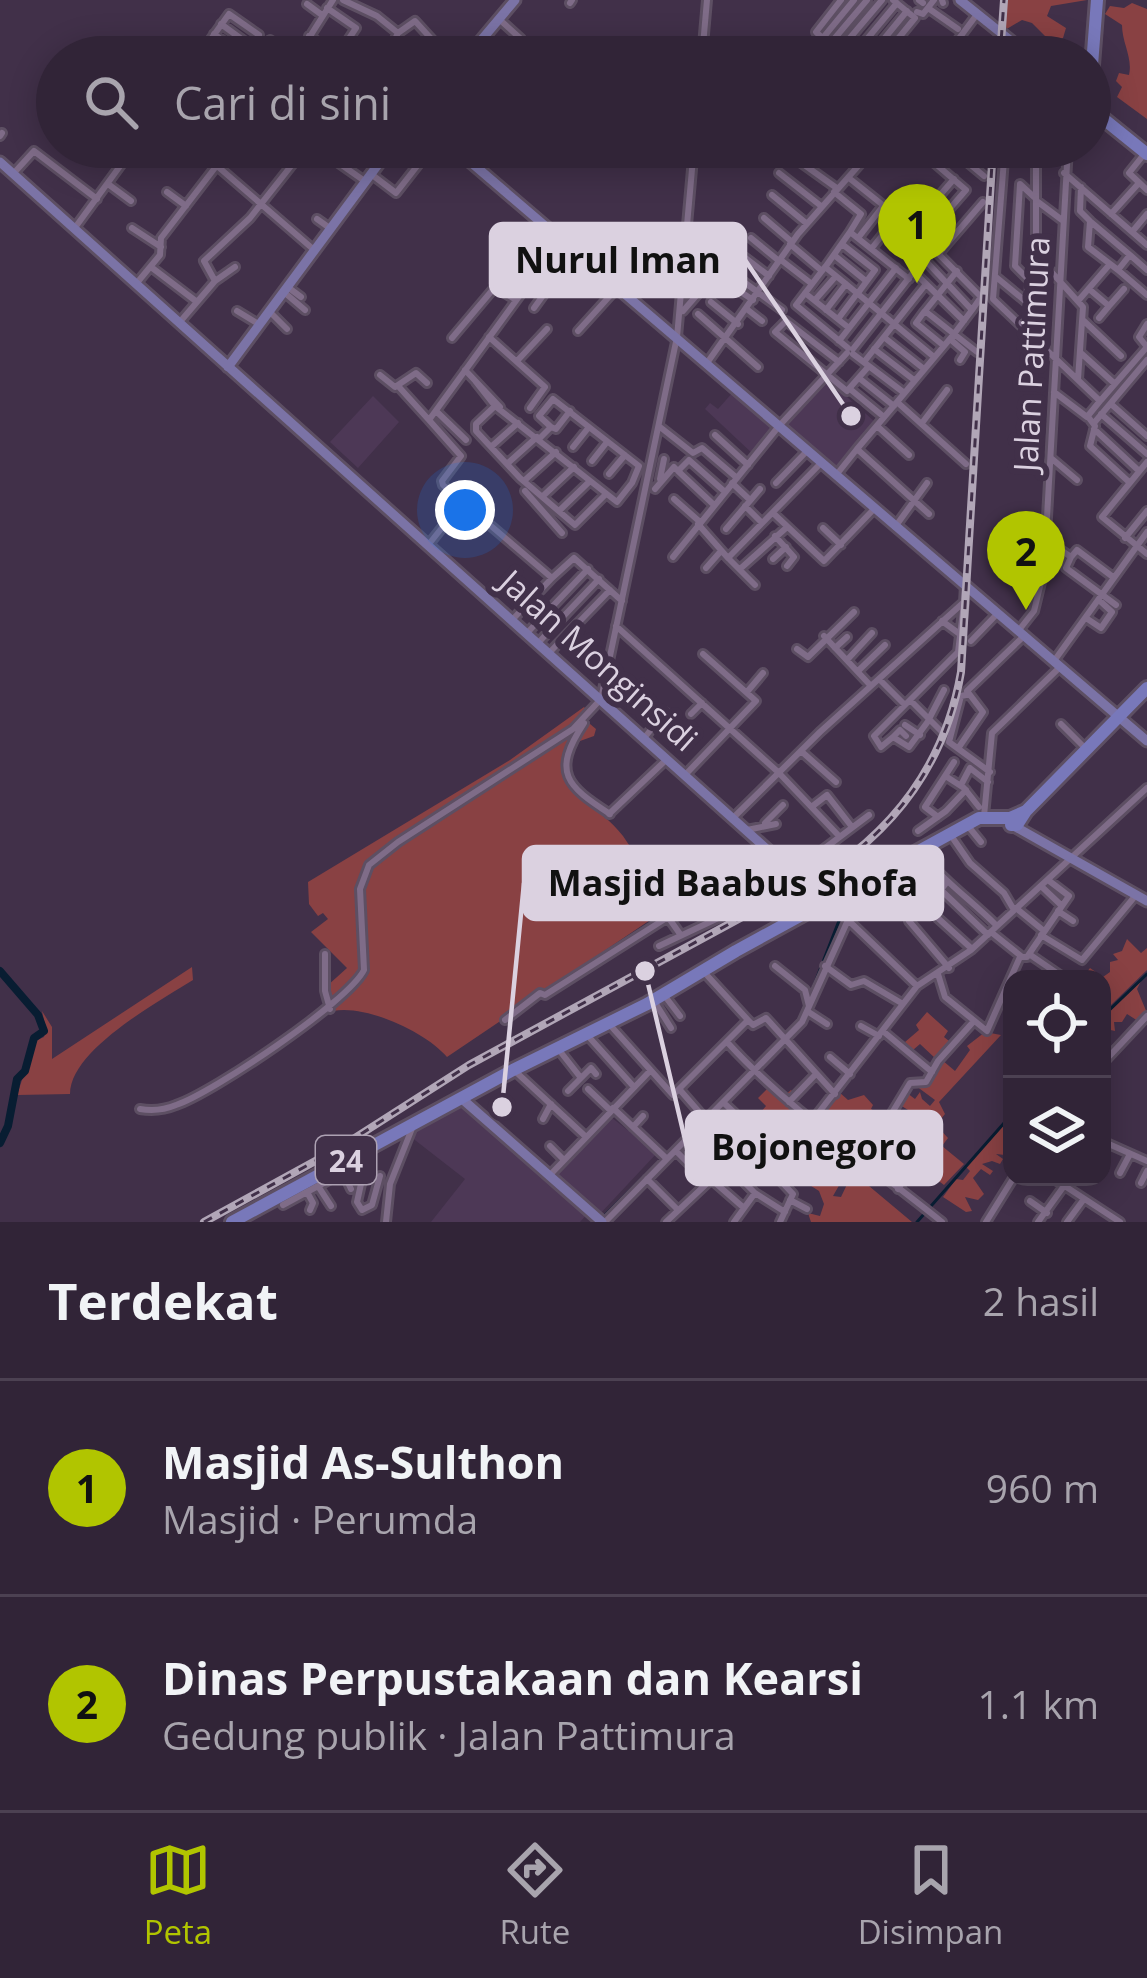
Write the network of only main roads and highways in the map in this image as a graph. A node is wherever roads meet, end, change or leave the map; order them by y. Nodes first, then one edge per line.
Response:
1 (513, 0) edge
2 (960, 0) edge
3 (1096, 1) edge
4 (485, 36) edge
5 (1005, 36) edge
6 (1094, 36) edge
7 (1111, 122) edge
8 (1146, 153) edge
9 (0, 162) edge
10 (376, 168) edge
11 (478, 168) edge
12 (230, 365) junction
13 (1147, 688) edge
14 (1119, 717) junction
15 (1147, 741) edge
16 (1017, 822) junction
17 (831, 898) junction
18 (1147, 901) edge
19 (461, 1098) junction
20 (596, 1219) edge
21 (232, 1222) edge

1 - 4 main road
2 - 5 main road
3 - 6 highway
7 - 8 highway
9 - 12 main road, Jalan Monginsidi
10 - 12 main road
11 - 14 main road
12 - 17 main road, Jalan Monginsidi
13 - 14 highway
14 - 15 main road
14 - 16 highway
16 - 17 highway, 24
16 - 18 main road
17 - 19 highway, 24
19 - 20 main road
19 - 21 highway, 24

